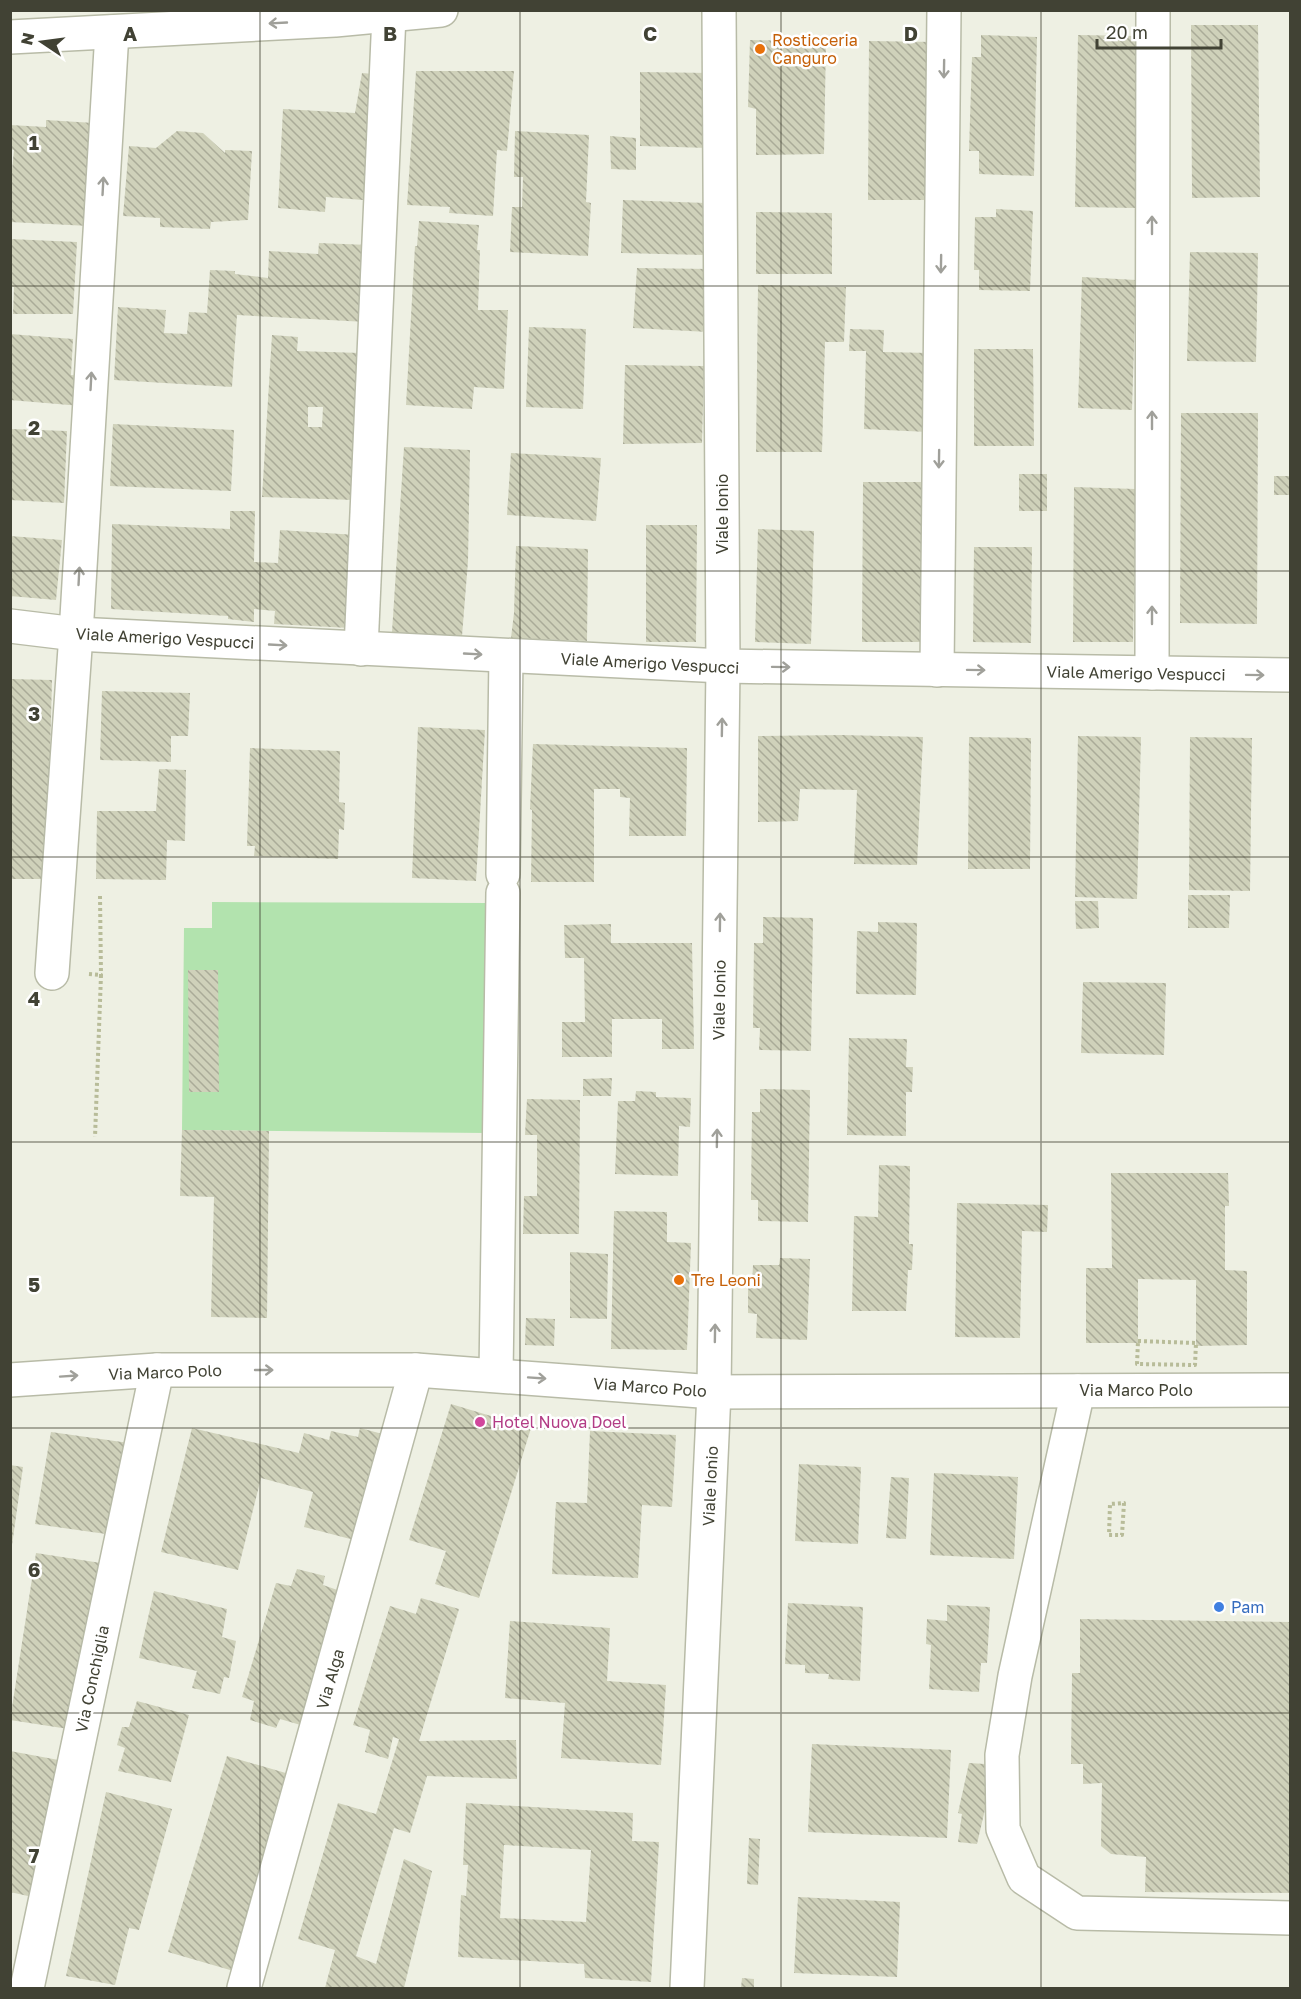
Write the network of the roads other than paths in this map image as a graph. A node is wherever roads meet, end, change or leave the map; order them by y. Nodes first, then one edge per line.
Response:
1 (441, 10) edge
2 (719, 10) edge
3 (944, 10) edge
4 (1153, 10) edge
5 (389, 15) junction
6 (112, 32) junction
7 (10, 37) edge
8 (10, 626) edge
9 (76, 634) junction
10 (361, 649) junction
11 (506, 656) junction
12 (723, 666) junction
13 (937, 670) junction
14 (1152, 673) junction
15 (1290, 675) edge
16 (52, 973) road end
17 (157, 1370) junction
18 (416, 1370) junction
19 (496, 1375) junction
20 (10, 1380) edge
21 (1290, 1390) edge
22 (1078, 1391) junction
23 (714, 1392) junction
24 (1290, 1918) edge
25 (27, 1989) edge
26 (244, 1989) edge
27 (687, 1989) edge

1 - 5 street
2 - 12 street, Viale Ionio
3 -> 13 street
14 -> 4 street
5 -> 6 street
5 - 10 street
6 - 7 street
9 -> 6 street
8 - 9 street, Viale Amerigo Vespucci
9 -> 10 street, Viale Amerigo Vespucci
9 - 16 street
10 -> 11 street, Viale Amerigo Vespucci
11 - 12 street, Viale Amerigo Vespucci
11 - 19 street
12 -> 13 street, Viale Amerigo Vespucci
23 -> 12 street, Viale Ionio
13 -> 14 street, Viale Amerigo Vespucci
14 -> 15 street, Viale Amerigo Vespucci
17 -> 18 street, Via Marco Polo
20 -> 17 street, Via Marco Polo
17 - 25 street, Via Conchiglia
18 - 19 street, Via Marco Polo
18 - 26 street, Via Alga
19 -> 23 street, Via Marco Polo
21 - 22 street, Via Marco Polo
22 - 23 street, Via Marco Polo
22 - 24 street
23 - 27 street, Viale Ionio

